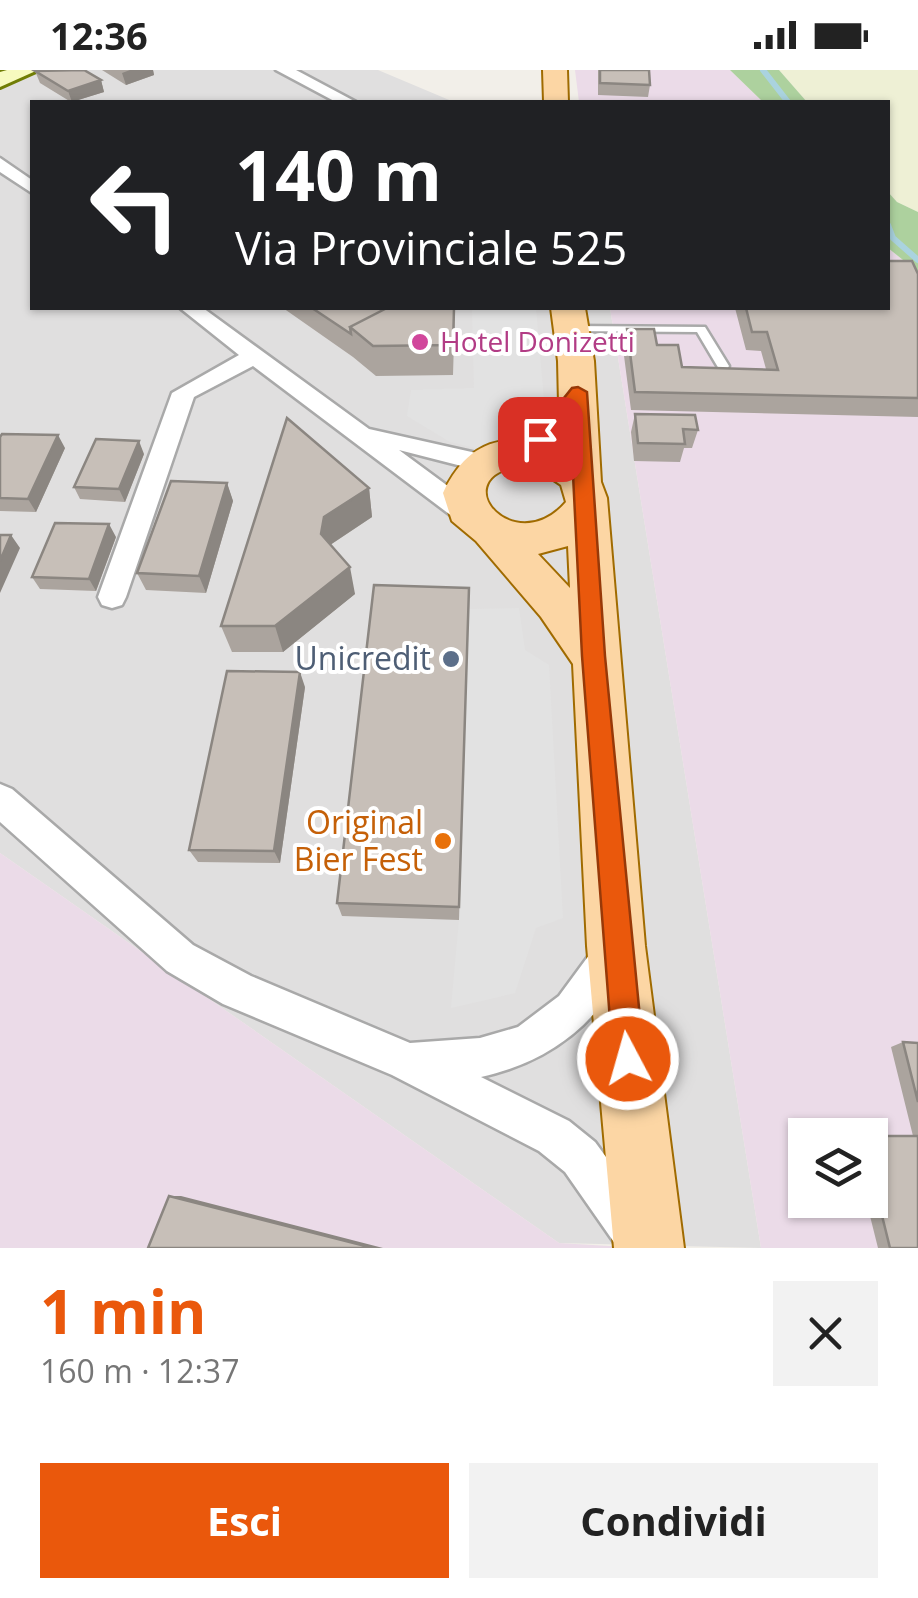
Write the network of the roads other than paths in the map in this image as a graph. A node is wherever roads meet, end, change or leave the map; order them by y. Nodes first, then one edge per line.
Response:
1 (27, 70) edge
2 (284, 70) edge
3 (555, 70) edge
4 (0, 80) edge
5 (344, 100) edge
6 (556, 100) edge
7 (0, 163) edge
8 (30, 186) edge
9 (193, 310) edge
10 (570, 318) edge
11 (254, 356) junction
12 (724, 366) edge
13 (578, 392) junction
14 (356, 431) junction
15 (501, 458) junction
16 (583, 495) junction
17 (484, 527) junction
18 (112, 596) dead end
19 (594, 656) junction
20 (0, 800) edge
21 (616, 946) junction
22 (406, 1061) junction
23 (647, 1248) edge

1 - 4 street
2 - 5 street
3 - 6 main road
7 - 8 street
9 - 11 street
10 - 12 lane
10 - 13 main road
11 - 14 street
11 - 18 street
13 - 15 main road
13 - 16 main road
14 - 15 street
14 - 17 street
15 - 16 main road
15 - 17 main road
16 - 17 main road
16 - 19 main road
17 - 19 main road
19 - 21 main road
20 - 22 street
21 - 22 street
21 - 23 main road
22 - 23 street

